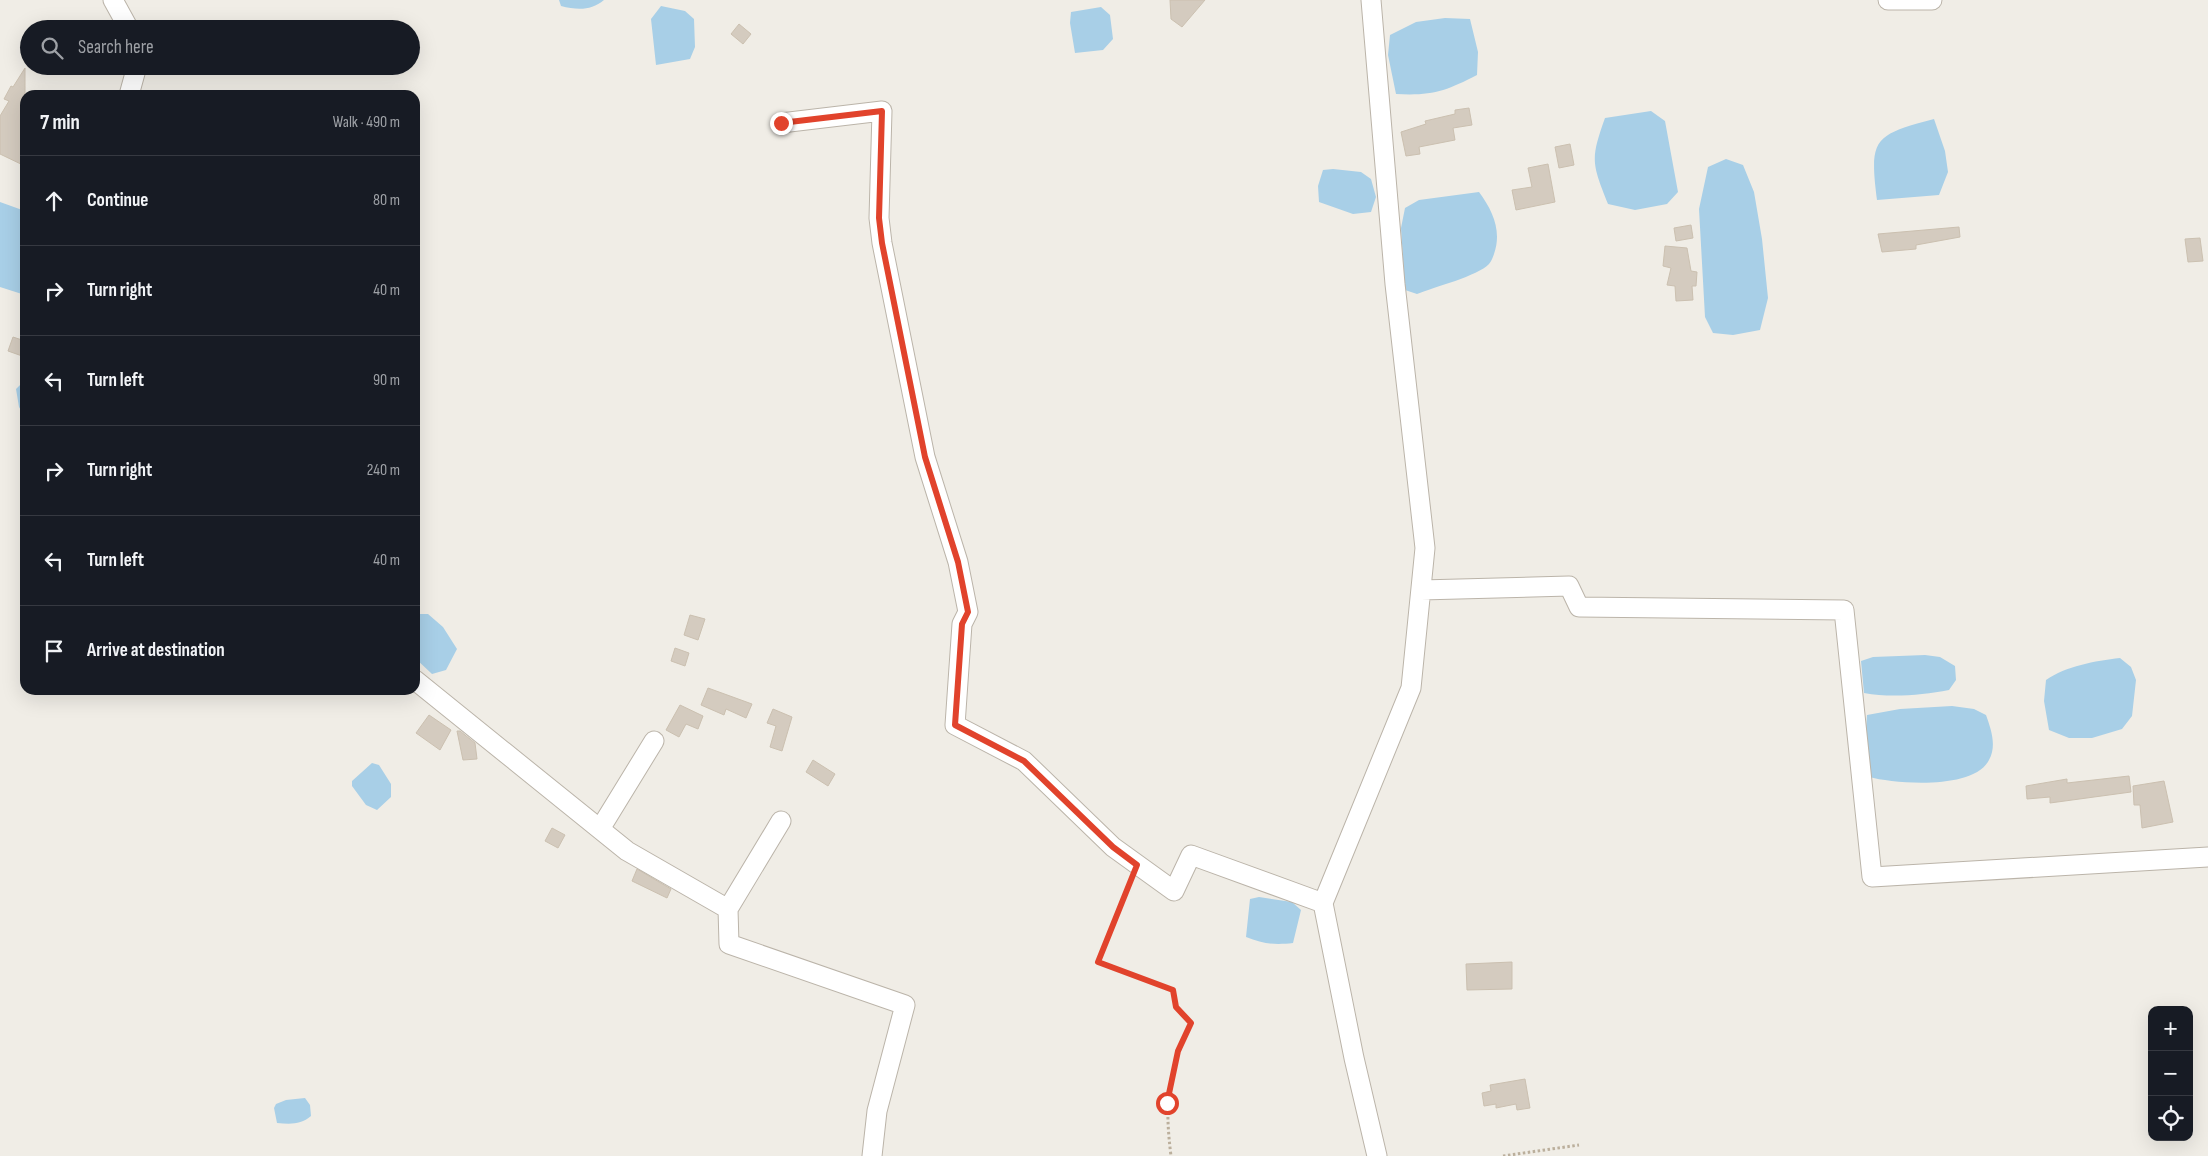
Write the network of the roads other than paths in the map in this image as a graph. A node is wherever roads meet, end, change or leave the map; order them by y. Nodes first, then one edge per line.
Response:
1 (113, 0) edge
2 (1371, 0) edge
3 (1888, 0) edge
4 (1932, 0) edge
5 (124, 20) edge
6 (135, 75) edge
7 (130, 90) edge
8 (781, 123) dead end
9 (1421, 590) junction
10 (420, 684) edge
11 (654, 741) dead end
12 (781, 822) dead end
13 (600, 829) junction
14 (2208, 857) edge
15 (1323, 903) junction
16 (728, 908) junction
17 (872, 1156) edge
18 (1377, 1156) edge

1 - 5 street
2 - 9 street
3 - 4 street
6 - 7 street
8 - 15 street
9 - 14 street
9 - 15 street
10 - 13 street
11 - 13 street
12 - 16 street
13 - 16 street
15 - 18 street
16 - 17 street

